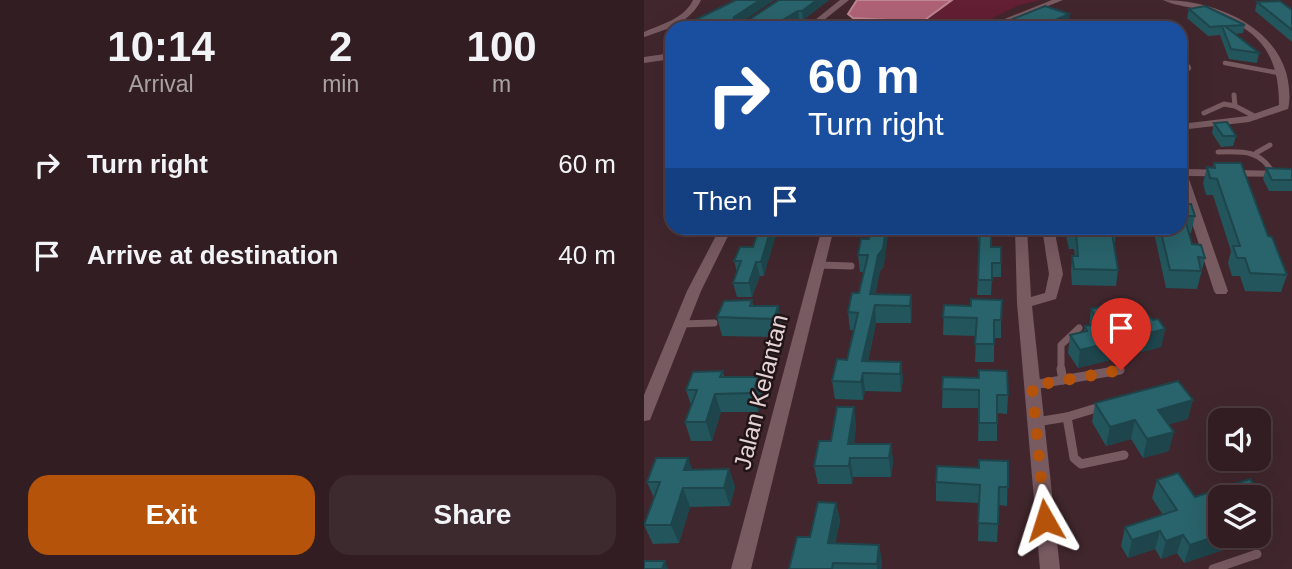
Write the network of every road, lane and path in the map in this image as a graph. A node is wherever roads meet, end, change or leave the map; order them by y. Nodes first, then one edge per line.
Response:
1 (697, 0) edge
2 (845, 0) edge
3 (1059, 0) edge
4 (1172, 1) edge
5 (674, 21) edge
6 (819, 21) edge
7 (1004, 21) edge
8 (665, 25) edge
9 (644, 35) edge
10 (665, 57) edge
11 (644, 60) edge
12 (1225, 64) dead end
13 (1284, 74) junction
14 (1234, 95) dead end
15 (1289, 97) edge
16 (1235, 106) junction
17 (1204, 113) dead end
18 (1256, 117) junction
19 (1187, 127) edge
20 (1270, 145) dead end
21 (1218, 152) dead end
22 (1255, 153) junction
23 (1187, 171) edge
24 (1274, 173) junction
25 (1292, 174) edge
26 (1187, 191) edge
27 (723, 235) edge
28 (826, 235) edge
29 (1021, 235) edge
30 (1049, 235) edge
31 (819, 265) junction
32 (851, 266) dead end
33 (1221, 291) dead end
34 (1024, 303) junction
35 (714, 323) edge
36 (681, 324) junction
37 (1079, 328) dead end
38 (1121, 370) dead end
39 (1063, 380) junction
40 (1032, 386) junction
41 (1117, 402) edge
42 (644, 415) edge
43 (1066, 417) junction
44 (1035, 422) junction
45 (1125, 455) dead end
46 (1257, 554) dead end
47 (741, 569) edge
48 (1050, 569) edge
49 (1213, 569) edge

1 - 5 street
2 - 6 street
3 - 7 street
4 - 13 street
8 - 9 street
10 - 11 street
12 - 13 lane
13 - 15 street
14 - 16 lane
15 - 18 street
16 - 17 lane
16 - 18 lane
18 - 19 street
20 - 22 lane
21 - 22 lane
22 - 24 lane
23 - 24 street
24 - 25 street
26 - 33 street
27 - 36 street
28 - 31 street, Jalan Kelantan
29 - 34 street
30 - 34 street
31 - 32 lane
31 - 47 street, Jalan Kelantan
34 - 40 street
35 - 36 lane
36 - 42 street
37 - 39 lane
38 - 39 lane
39 - 40 lane
40 - 44 street
41 - 43 lane
43 - 44 lane
43 - 45 lane
44 - 48 street
46 - 49 lane

